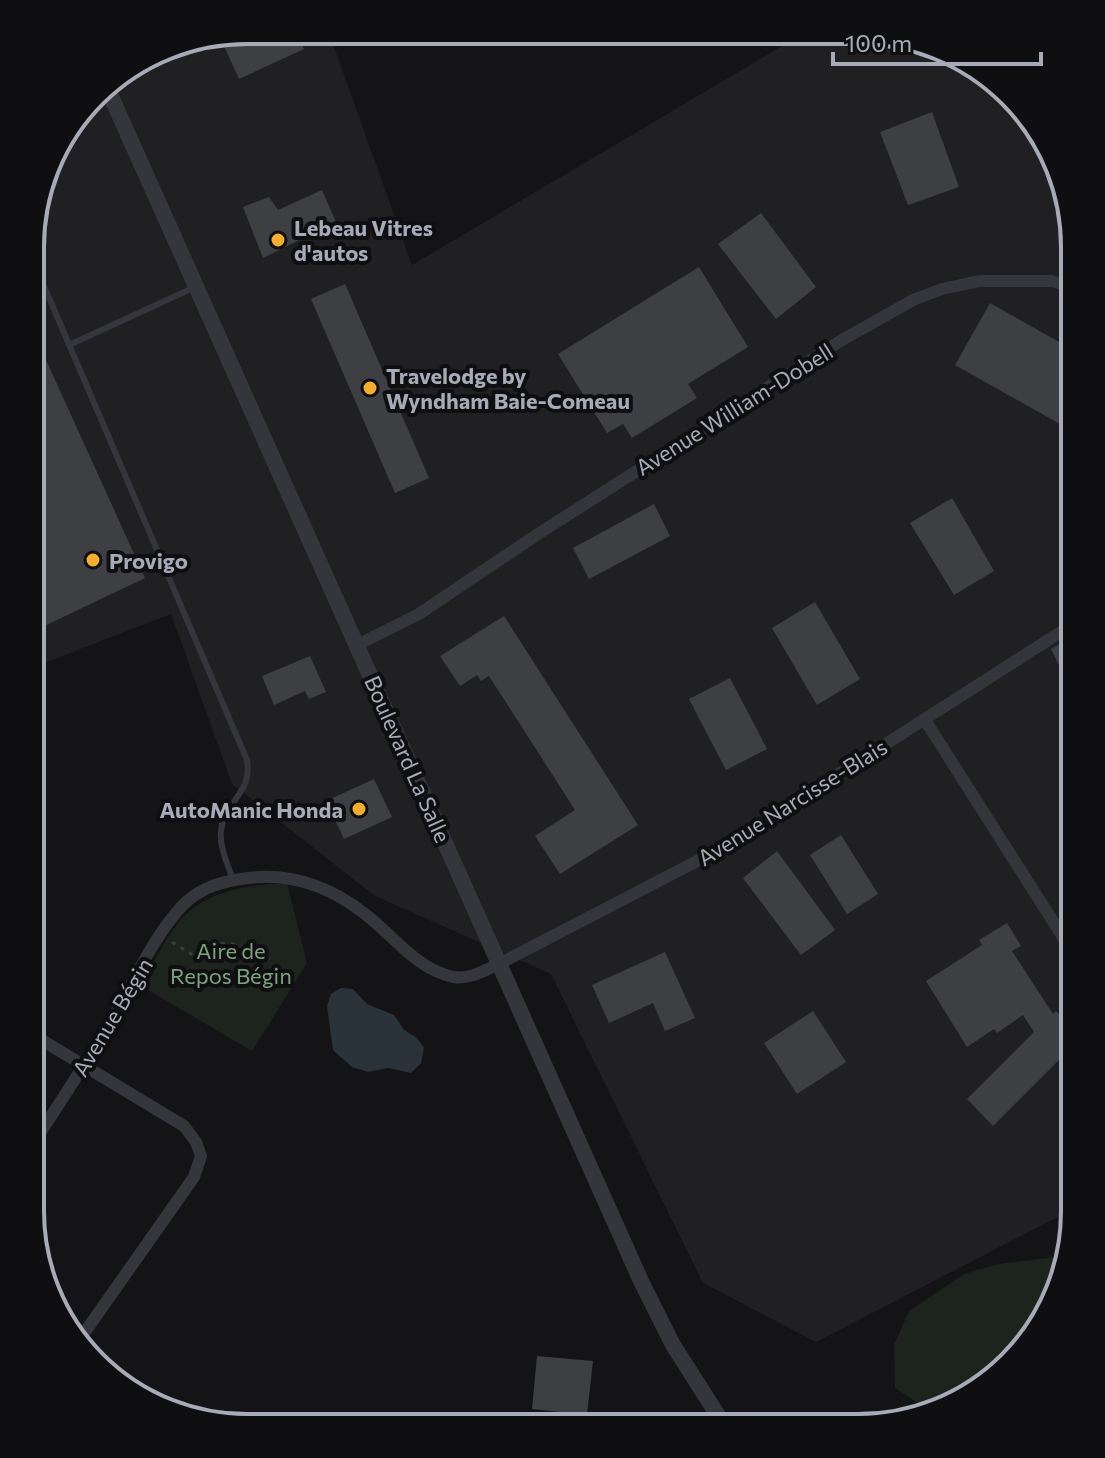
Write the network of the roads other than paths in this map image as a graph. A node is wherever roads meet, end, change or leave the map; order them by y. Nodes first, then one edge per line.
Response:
1 (111, 96) edge
2 (1061, 284) edge
3 (44, 286) edge
4 (196, 287) junction
5 (69, 345) junction
6 (1061, 632) edge
7 (357, 645) junction
8 (925, 720) junction
9 (233, 880) junction
10 (1061, 934) edge
11 (499, 964) junction
12 (44, 1041) edge
13 (85, 1065) junction
14 (44, 1127) edge
15 (85, 1333) edge
16 (717, 1414) edge

1 - 4 street, Boulevard La Salle
2 - 7 street, Avenue William-Dobell
3 - 5 lane
4 - 5 lane
4 - 7 street, Boulevard La Salle
5 - 9 lane
6 - 8 street, Avenue Narcisse-Blais
7 - 11 street, Boulevard La Salle
8 - 10 street
8 - 11 street, Avenue Narcisse-Blais
9 - 11 street, Avenue Bégin
9 - 13 street, Avenue Bégin
11 - 16 street, Boulevard La Salle
12 - 13 street
13 - 14 street, Avenue Bégin
13 - 15 street

